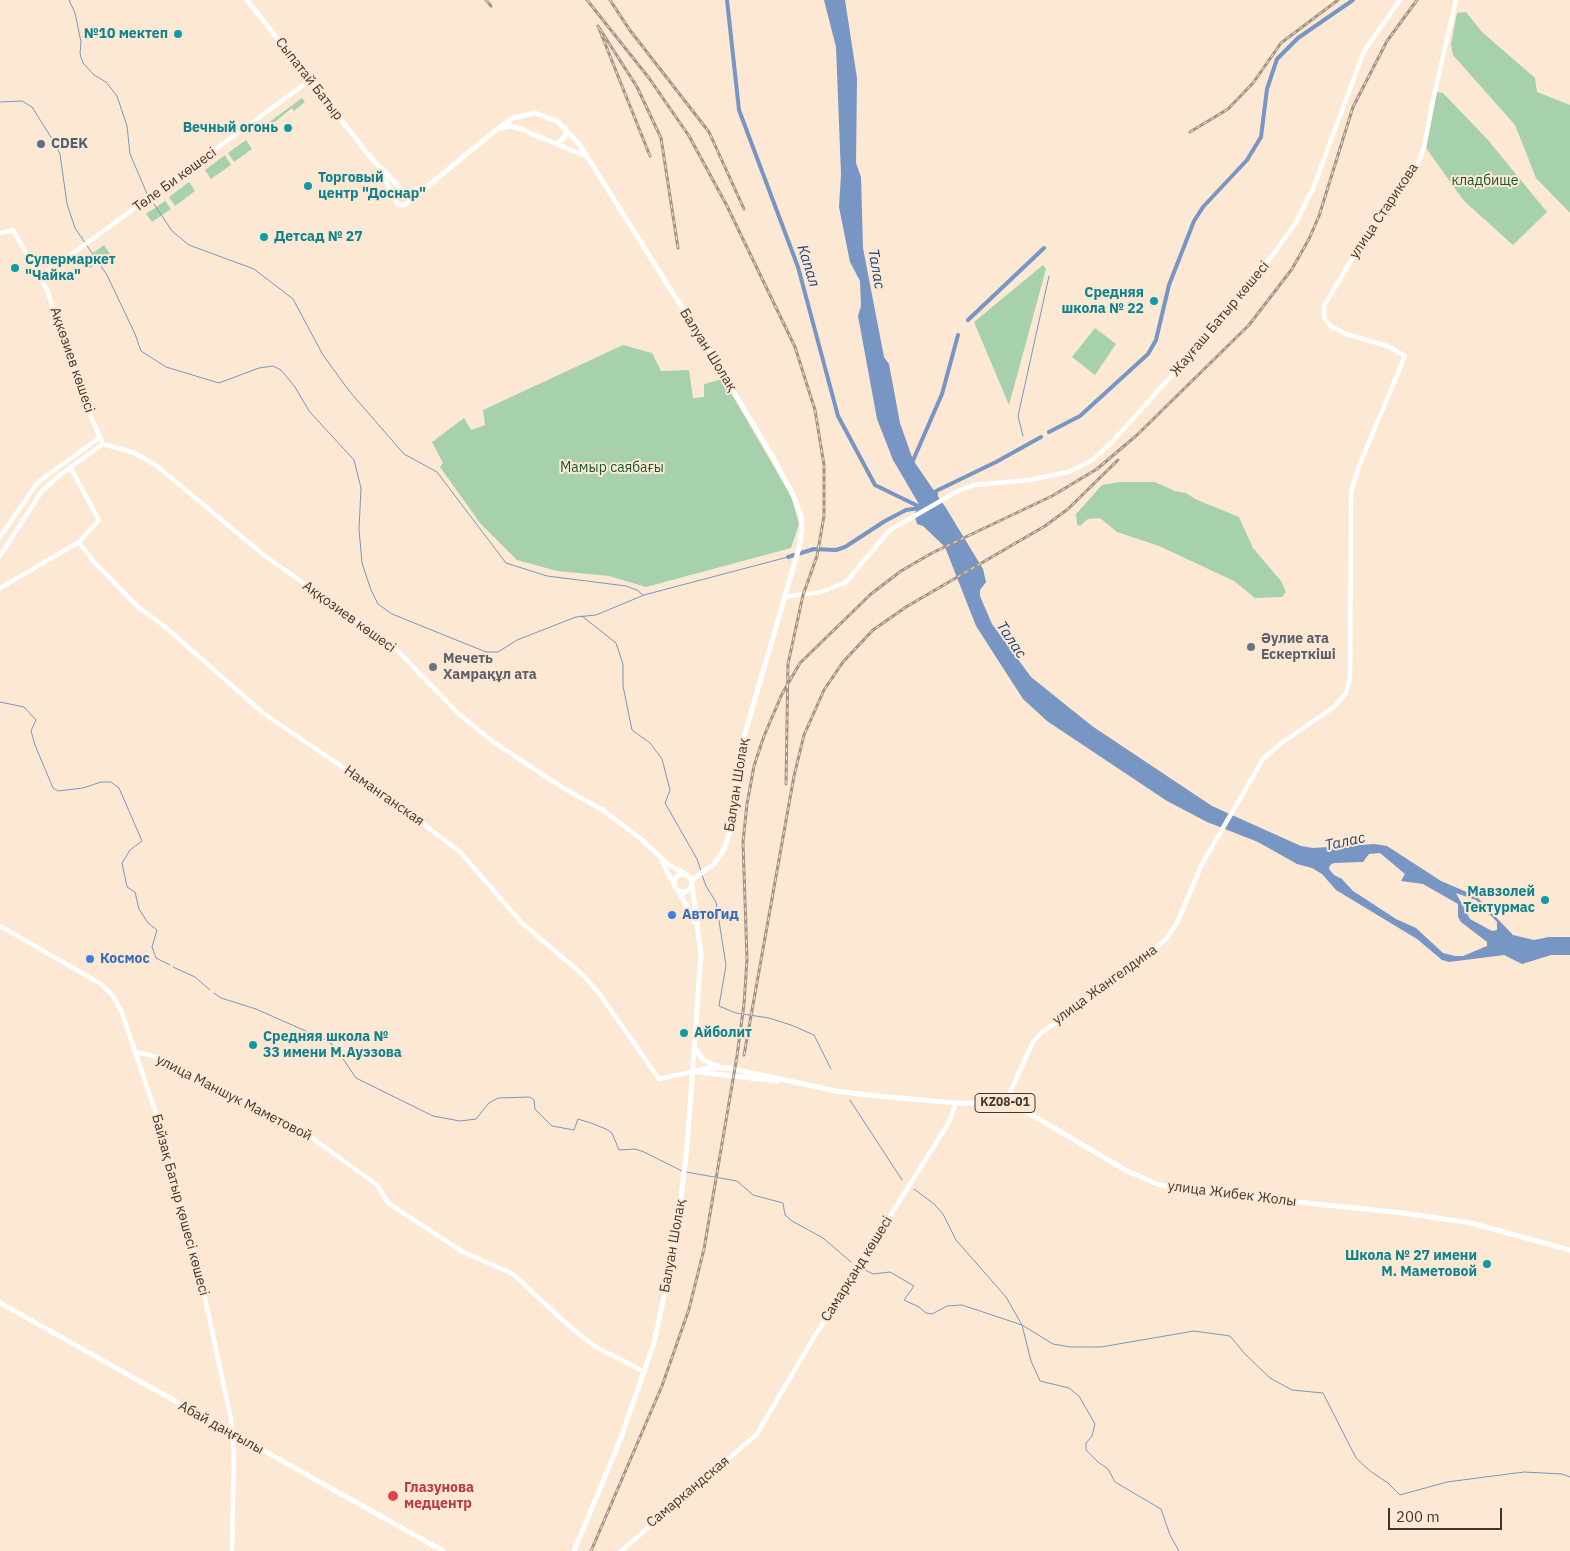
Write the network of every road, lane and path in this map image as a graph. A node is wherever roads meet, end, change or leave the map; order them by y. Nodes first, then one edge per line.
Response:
1 (247, 0) edge
2 (1400, 0) edge
3 (1456, 0) edge
4 (309, 81) junction
5 (520, 116) junction
6 (566, 128) junction
7 (521, 129) junction
8 (496, 130) junction
9 (557, 143) junction
10 (371, 158) junction
11 (590, 162) junction
12 (432, 181) junction
13 (404, 191) junction
14 (395, 196) junction
15 (406, 204) junction
16 (0, 233) edge
17 (39, 278) junction
18 (1405, 356) joint
19 (99, 438) junction
20 (103, 444) junction
21 (70, 467) junction
22 (21, 504) junction
23 (29, 509) junction
24 (0, 537) edge
25 (79, 542) junction
26 (0, 556) edge
27 (0, 588) edge
28 (784, 597) junction
29 (659, 856) junction
30 (686, 874) junction
31 (692, 882) junction
32 (676, 887) junction
33 (0, 926) edge
34 (697, 927) junction
35 (694, 1044) junction
36 (136, 1052) junction
37 (729, 1068) junction
38 (691, 1072) junction
39 (792, 1082) junction
40 (956, 1103) junction
41 (1004, 1103) junction
42 (1570, 1250) edge
43 (0, 1303) edge
44 (645, 1372) junction
45 (231, 1432) junction
46 (757, 1434) joint
47 (232, 1551) edge
48 (443, 1551) edge
49 (574, 1551) edge
50 (621, 1551) edge

1 - 4 main road, Сыпатай Батыр
2 - 28 street, Жауғаш Батыр көшесі
3 - 18 street, улица Старикова
4 - 10 main road, Сыпатай Батыр
4 - 17 street, Төле Би көшесі
5 - 6 main road
5 - 7 main road
5 - 8 main road
6 - 9 main road
6 - 11 main road, Балуан Шолақ
7 - 8 main road
7 - 9 main road
8 - 12 main road
9 - 11 main road
10 - 13 main road
10 - 14 main road
11 - 28 main road, Балуан Шолақ
12 - 13 main road
12 - 15 main road
13 - 14 main road
13 - 15 main road
14 - 15 main road
16 - 17 street, Ақкөзиев көшесі
17 - 19 street, Ақкөзиев көшесі
18 - 41 street, улица Жангелдина
19 - 20 street, Ақкөзиев көшесі
19 - 22 street
20 - 21 street
20 - 29 street, Аққозиев көшесі
21 - 23 street
21 - 25 street
22 - 23 street
22 - 24 street
23 - 26 street
25 - 27 street
25 - 38 street, Наманганская
28 - 31 main road, Балуан Шолақ
29 - 30 street, Аққозиев көшесі
29 - 32 street, Аққозиев көшесі
30 - 31 main road
30 - 32 main road
31 - 32 main road
31 - 34 main road, Балуан Шолақ
32 - 34 main road, Балуан Шолақ
33 - 36 street, Байзақ Батыр қөшесі көшесі
34 - 35 main road, Балуан Шолақ
35 - 37 main road, KZ08-01
35 - 38 main road, Балуан Шолақ
36 - 44 street, улица Маншук Маметовой
36 - 45 street, Байзақ Батыр қөшесі көшесі
37 - 38 main road, улица Жибек Жолы / KZ08-01
37 - 39 main road, улица Жибек Жолы / KZ08-01
38 - 39 main road, улица Жибек Жолы / KZ08-01
38 - 44 main road, Балуан Шолақ
39 - 40 main road, улица Жибек Жолы / KZ08-01
40 - 41 main road, улица Жибек Жолы / KZ08-01
40 - 46 street, Самарқанд көшесі
41 - 42 main road, улица Жибек Жолы / KZ08-01
43 - 45 main road, Абай даңғылы
44 - 49 main road, Балуан Шолақ
45 - 47 street, Байзақ Батыр қөшесі көшесі
45 - 48 main road, Абай даңғылы
46 - 50 street, Самаркандская

